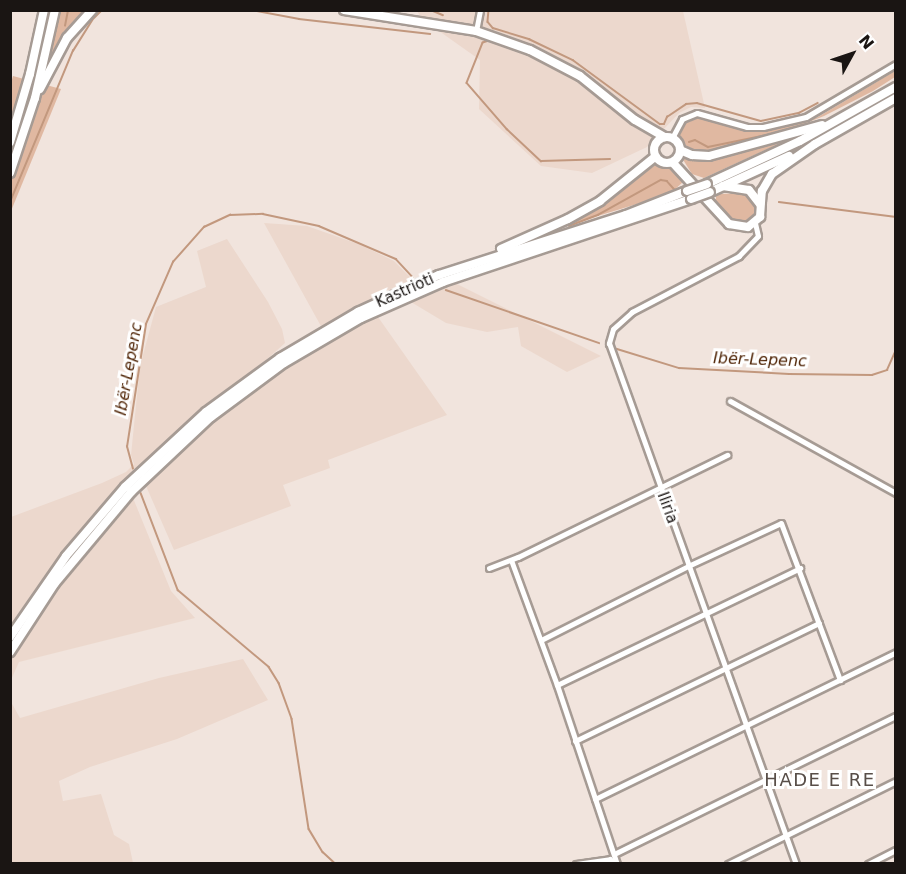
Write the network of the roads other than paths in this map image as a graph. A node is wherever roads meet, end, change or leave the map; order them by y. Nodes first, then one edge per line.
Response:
1 (44, 10) edge
2 (55, 10) edge
3 (92, 10) edge
4 (344, 10) edge
5 (480, 10) edge
6 (476, 31) junction
7 (896, 64) edge
8 (896, 87) edge
9 (35, 98) junction
10 (896, 98) edge
11 (841, 119) junction
12 (635, 120) junction
13 (668, 138) junction
14 (10, 142) edge
15 (814, 144) junction
16 (654, 146) junction
17 (677, 156) junction
18 (655, 157) junction
19 (10, 173) edge
20 (723, 186) junction
21 (708, 188) junction
22 (689, 195) junction
23 (761, 212) junction
24 (755, 223) junction
25 (466, 265) junction
26 (730, 401) dead end
27 (727, 454) dead end
28 (660, 488) junction
29 (896, 493) edge
30 (511, 560) junction
31 (688, 566) junction
32 (489, 568) dead end
33 (800, 568) junction
34 (34, 600) junction
35 (705, 613) junction
36 (819, 623) junction
37 (10, 629) edge
38 (10, 637) edge
39 (541, 640) junction
40 (10, 652) edge
41 (896, 652) edge
42 (725, 668) junction
43 (840, 680) junction
44 (557, 685) junction
45 (896, 716) edge
46 (746, 726) junction
47 (575, 741) junction
48 (766, 780) junction
49 (896, 781) edge
50 (595, 799) junction
51 (786, 835) junction
52 (896, 850) edge
53 (614, 854) junction
54 (576, 864) edge
55 (616, 864) edge
56 (728, 864) edge
57 (796, 864) edge
58 (868, 864) edge

1 - 14 highway
2 - 9 highway
3 - 9 highway
4 - 6 highway
5 - 6 street
6 - 12 highway
7 - 13 street
8 - 11 highway, Kastrioti
9 - 19 highway
10 - 15 highway
11 - 17 highway
11 - 21 highway, Kastrioti
12 - 13 highway
12 - 16 highway
13 - 16 highway
13 - 17 highway
15 - 20 highway, Kastrioti
15 - 23 highway
16 - 18 highway
17 - 18 highway
17 - 24 highway
18 - 25 highway
20 - 21 highway, Kastrioti
20 - 23 highway
21 - 22 highway, Kastrioti, bridge
22 - 25 highway, Kastrioti
22 - 40 highway, Kastrioti
23 - 24 highway
24 - 28 street, Iliria
25 - 34 highway, Kastrioti
26 - 29 street
27 - 28 street
28 - 30 street
28 - 31 street, Iliria
30 - 32 street
30 - 39 street
31 - 33 street
31 - 35 street, Iliria
31 - 39 street
33 - 35 street
33 - 36 street
34 - 37 highway
34 - 38 highway, Kastrioti
35 - 42 street, Iliria
35 - 44 street
36 - 42 street
36 - 43 street
39 - 44 street
41 - 43 street
42 - 46 street, Iliria
42 - 47 street
43 - 46 street
44 - 47 street
45 - 48 street
46 - 48 street, Iliria
46 - 50 street
47 - 50 street
48 - 51 street, Iliria
48 - 53 street
49 - 51 street
50 - 53 street
51 - 56 street
51 - 57 street, Iliria
52 - 58 street
53 - 55 street
54 - 55 street

